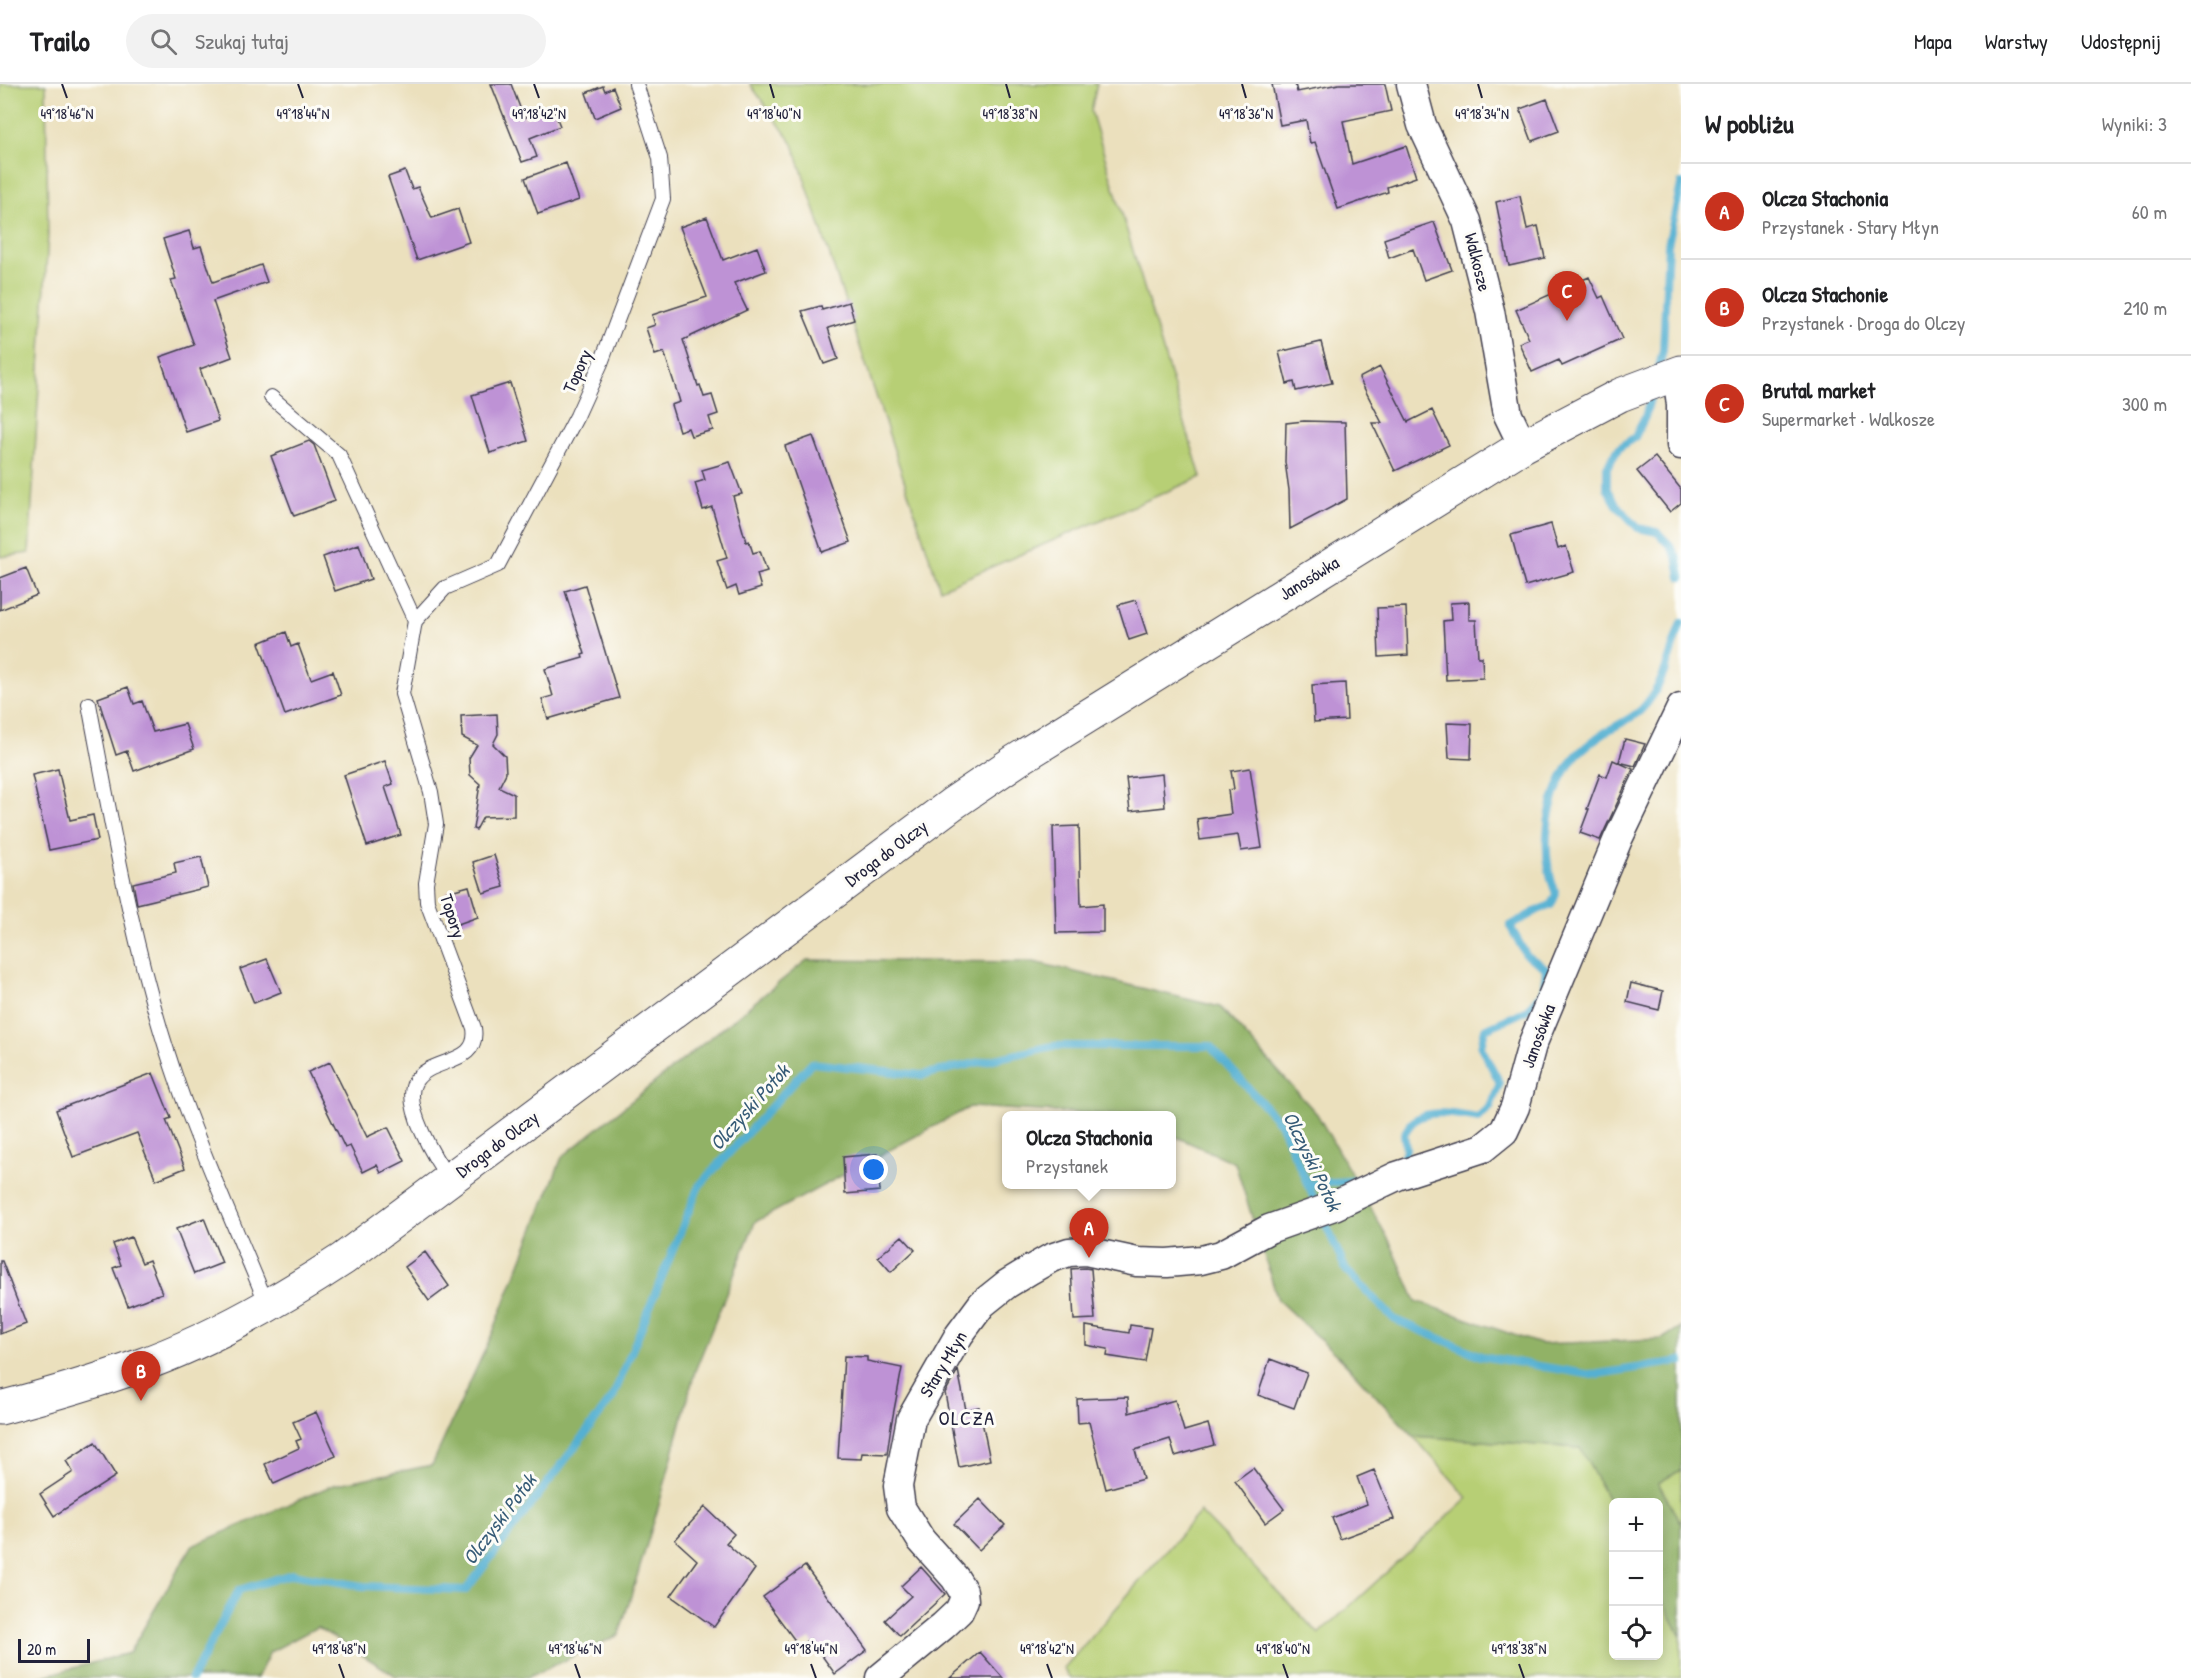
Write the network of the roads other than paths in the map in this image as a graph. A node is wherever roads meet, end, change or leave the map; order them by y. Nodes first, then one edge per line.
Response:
1 (636, 84) edge
2 (1411, 84) edge
3 (1679, 373) edge
4 (271, 397) dead end
5 (1681, 445) edge
6 (1523, 446) junction
7 (415, 621) junction
8 (89, 704) dead end
9 (1681, 708) edge
10 (952, 804) joint
11 (450, 1180) junction
12 (1269, 1229) joint
13 (271, 1305) junction
14 (0, 1408) edge
15 (880, 1678) edge

1 - 7 lane, Topory
2 - 6 street, Walkosze
3 - 5 street, Janosówka
3 - 6 street, Janosówka
4 - 7 lane
6 - 10 street, Janosówka
7 - 11 lane, Topory
8 - 13 lane
9 - 12 street, Janosówka
10 - 11 street, Droga do Olczy
11 - 13 street, Droga do Olczy
12 - 15 street, Stary Młyn
13 - 14 street, Droga do Olczy

